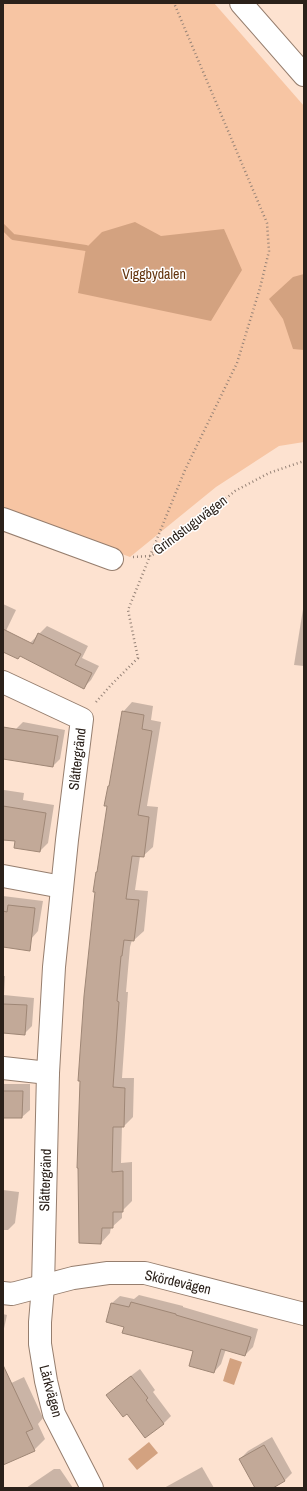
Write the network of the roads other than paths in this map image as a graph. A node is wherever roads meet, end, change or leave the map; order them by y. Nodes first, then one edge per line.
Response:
1 (241, 3) edge
2 (304, 75) edge
3 (3, 518) edge
4 (112, 559) road end
5 (3, 682) edge
6 (3, 876) edge
7 (62, 887) junction
8 (3, 1068) edge
9 (48, 1073) junction
10 (43, 1287) junction
11 (3, 1293) edge
12 (304, 1314) edge
13 (92, 1488) edge

1 - 2 street
3 - 4 street
5 - 7 street, Slåttergränd
6 - 7 street
7 - 9 street, Slåttergränd
8 - 9 street
9 - 10 street, Slåttergränd
10 - 11 street, Skördevägen
10 - 12 street, Skördevägen
10 - 13 street, Lärkvägen

